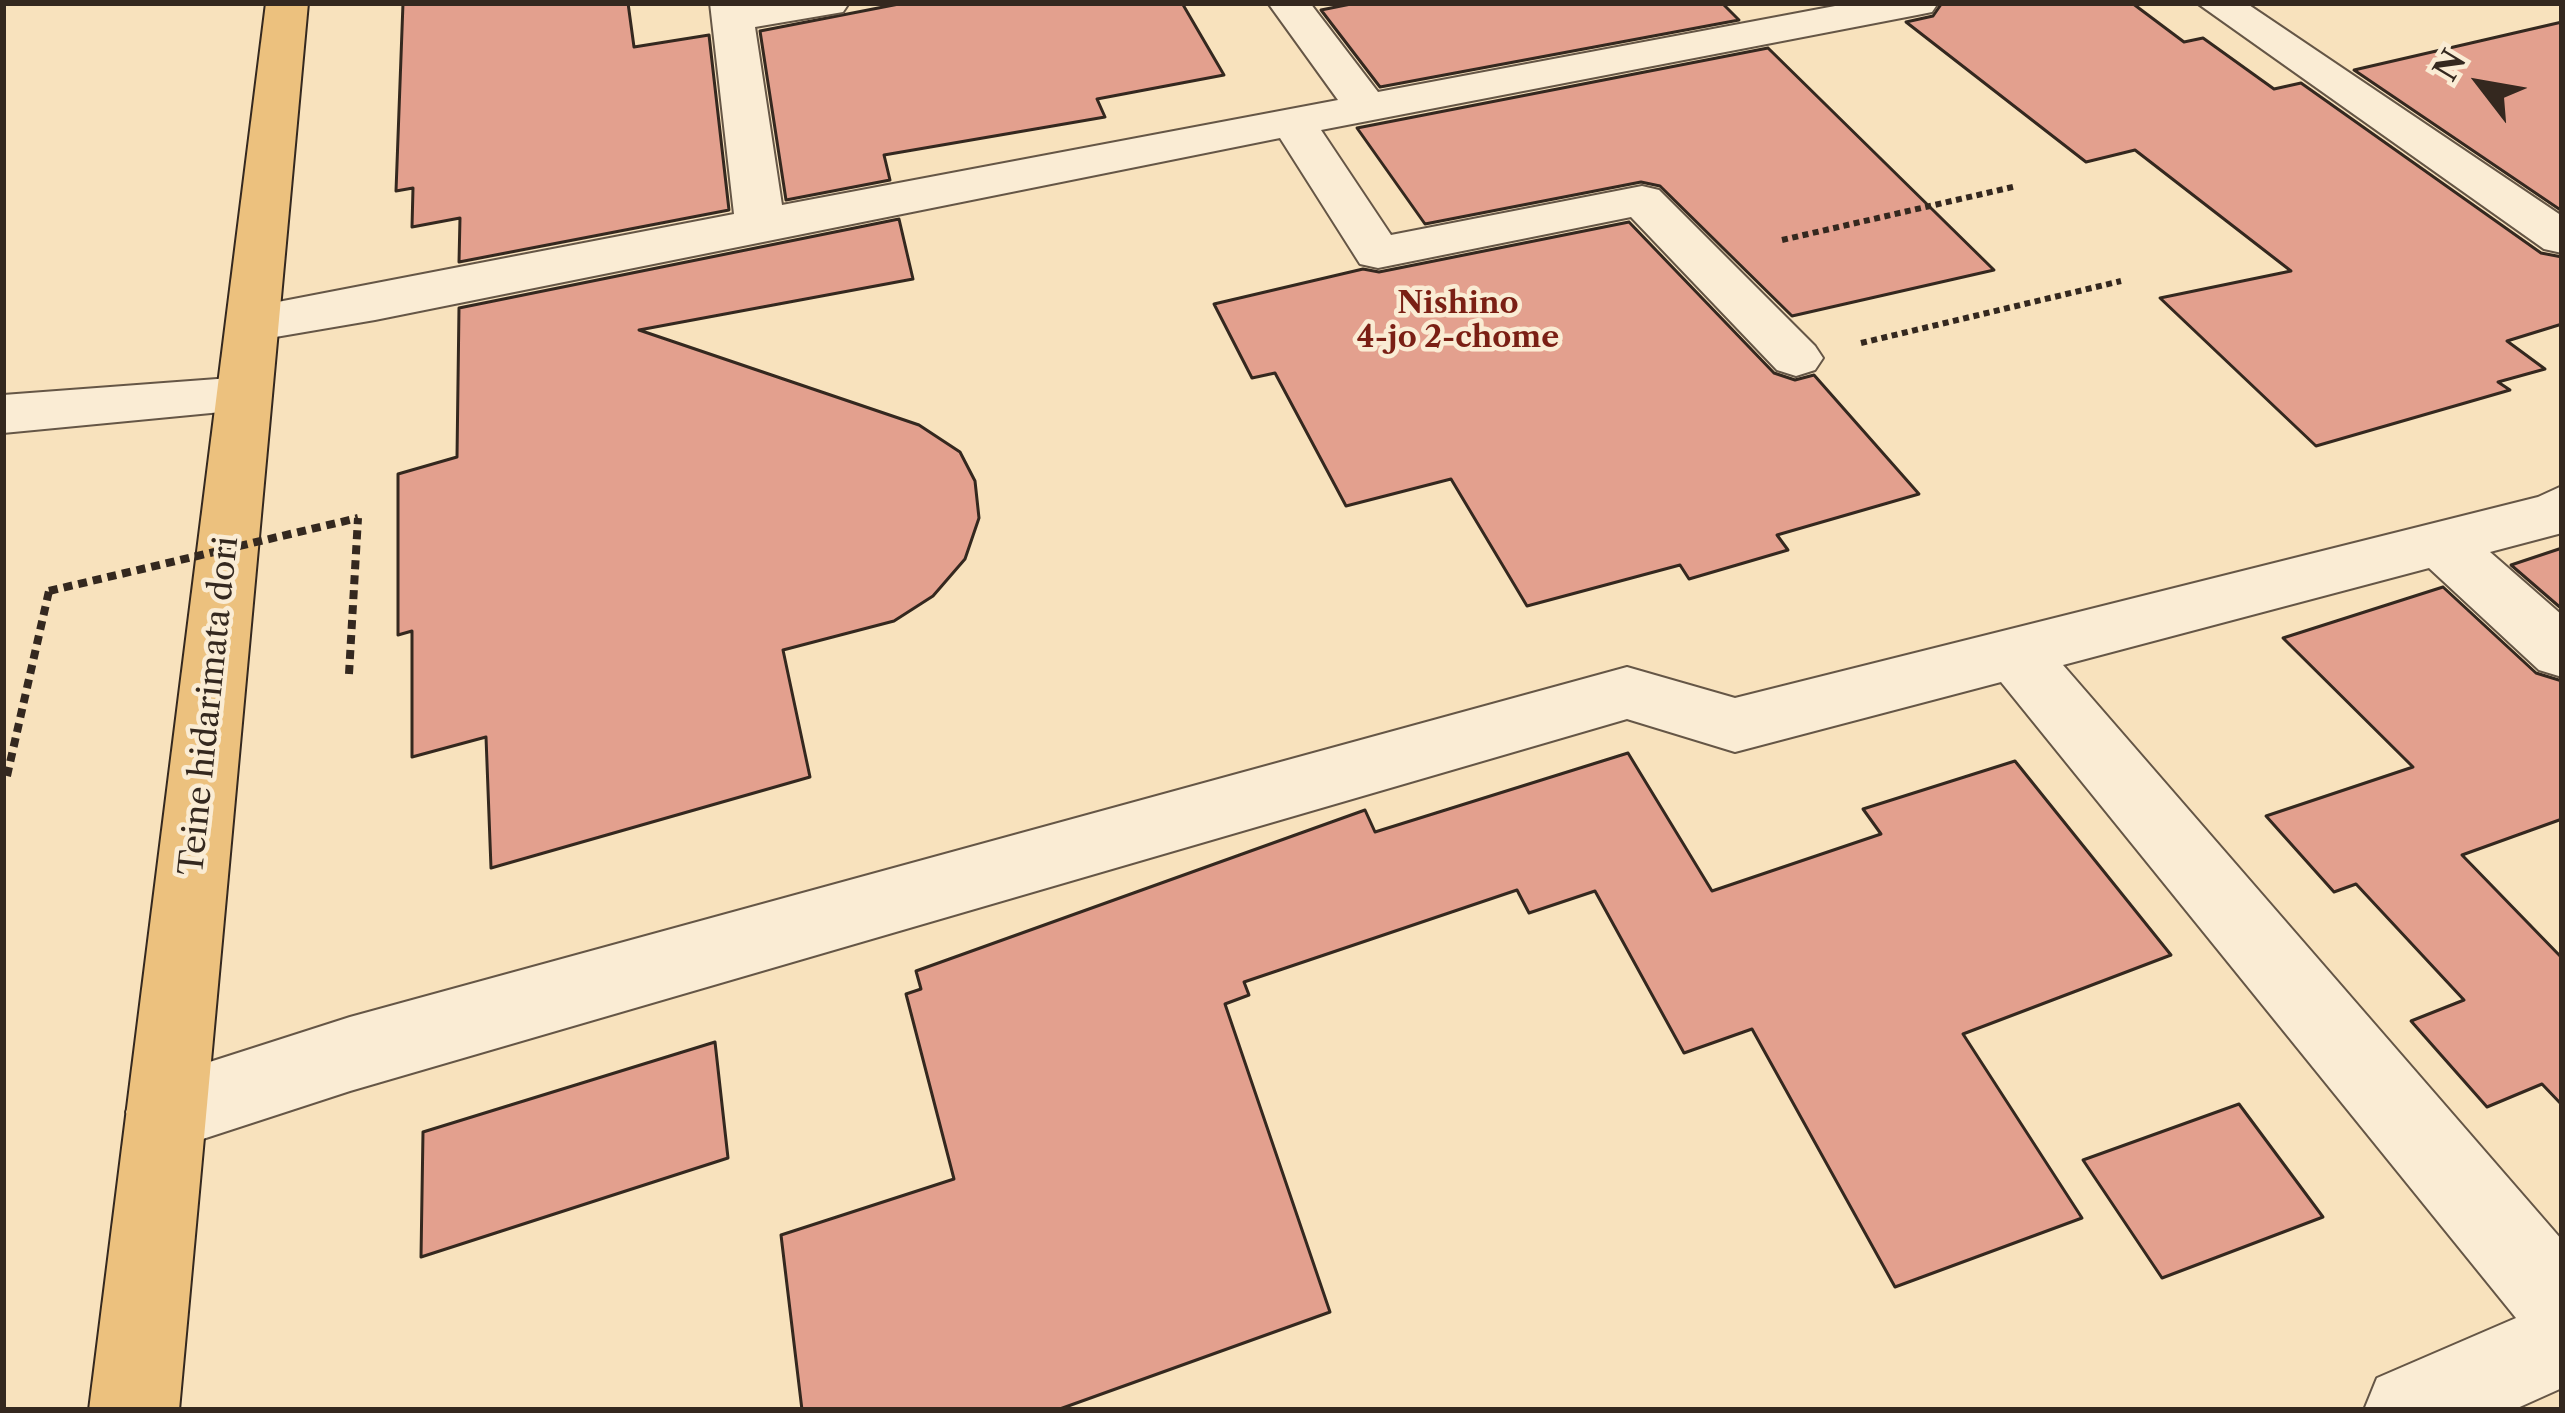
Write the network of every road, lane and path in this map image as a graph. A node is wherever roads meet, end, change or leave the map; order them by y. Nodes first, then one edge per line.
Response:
1 (287, 3) edge
2 (828, 3) edge
3 (1289, 3) edge
4 (1917, 3) edge
5 (2218, 3) edge
6 (733, 10) edge
7 (1839, 10) edge
8 (1367, 108) junction
9 (1293, 122) junction
10 (2018, 186) dead end
11 (760, 224) junction
12 (2562, 238) edge
13 (1699, 260) junction
14 (2121, 281) dead end
15 (252, 324) junction
16 (1796, 358) joint
17 (244, 395) junction
18 (3, 414) edge
19 (2562, 507) edge
20 (2441, 544) junction
21 (2562, 652) edge
22 (2016, 655) junction
23 (349, 674) dead end
24 (8, 776) dead end
25 (166, 1112) junction
26 (2562, 1306) edge
27 (2562, 1343) edge
28 (134, 1410) edge
29 (2409, 1410) edge

1 - 15 main road, Teine hidarimata dori
2 - 6 street
3 - 8 street
4 - 7 street
5 - 12 street
6 - 11 street
7 - 8 street
8 - 9 street
9 - 11 street
9 - 13 street
10 - 13 path
11 - 15 street
13 - 16 street
14 - 16 path
15 - 17 main road, Teine hidarimata dori
17 - 18 street
17 - 25 main road, Teine hidarimata dori
19 - 20 street
20 - 21 street
20 - 22 street
22 - 25 street
22 - 26 street
23 - 24 path, bridge
25 - 28 main road, Teine hidarimata dori
27 - 29 street

